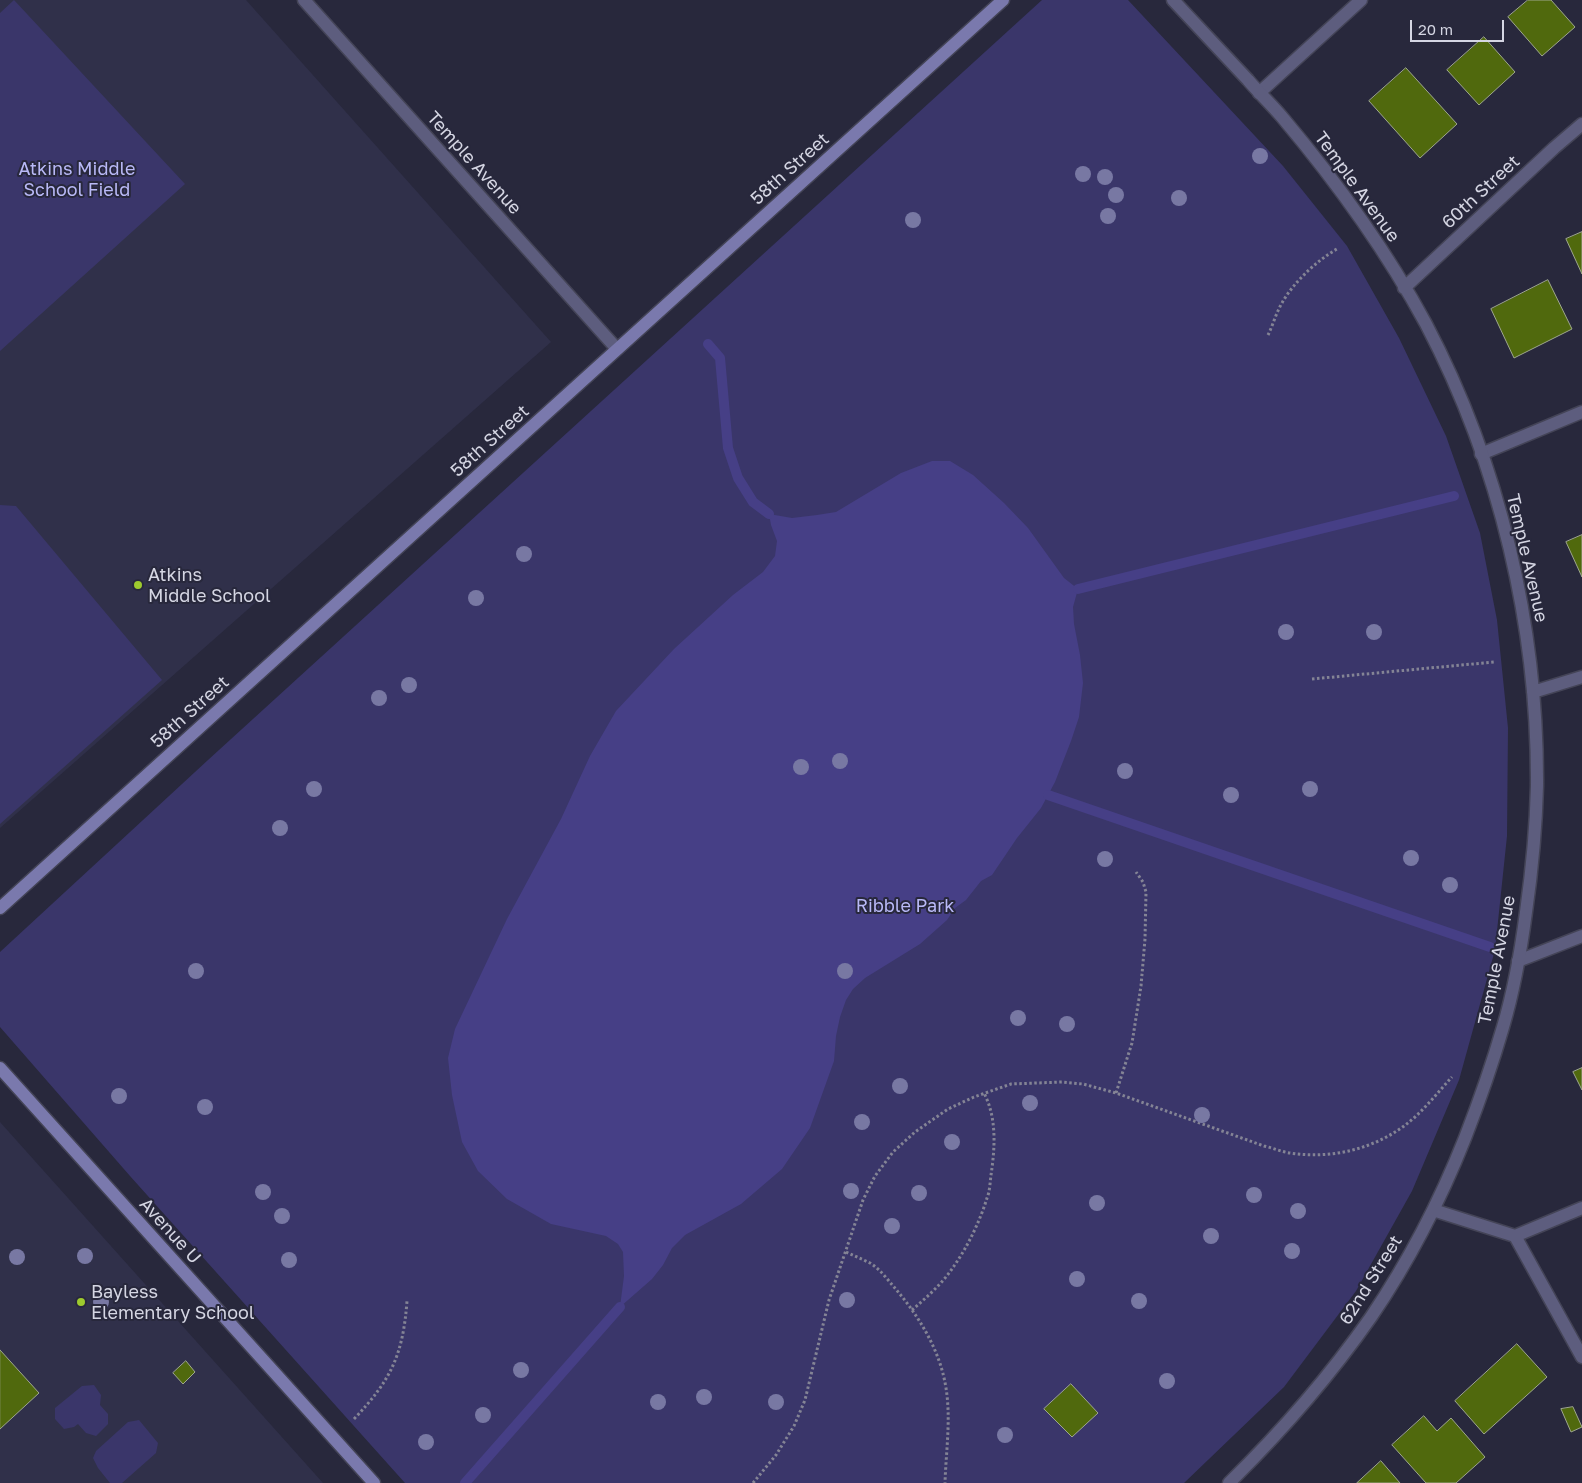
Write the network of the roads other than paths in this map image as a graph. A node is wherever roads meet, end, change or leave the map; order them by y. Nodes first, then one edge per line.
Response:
1 (304, 0) edge
2 (1003, 0) edge
3 (1173, 0) edge
4 (1361, 0) edge
5 (1259, 93) junction
6 (1582, 124) edge
7 (1404, 288) junction
8 (617, 349) junction
9 (1582, 412) edge
10 (1481, 454) junction
11 (1582, 676) edge
12 (1533, 692) junction
13 (0, 908) edge
14 (1582, 936) edge
15 (1518, 961) junction
16 (0, 1068) edge
17 (1582, 1208) edge
18 (1433, 1210) junction
19 (1515, 1236) junction
20 (1582, 1357) edge
21 (374, 1483) edge
22 (1229, 1483) edge

1 - 8 street, Temple Avenue
2 - 8 street, 58th Street
3 - 5 street, Temple Avenue
4 - 5 street
5 - 7 street, Temple Avenue
6 - 7 street, 60th Street
7 - 10 street, Temple Avenue
8 - 13 street, 58th Street
9 - 10 street
10 - 12 street, Temple Avenue
11 - 12 street
12 - 15 street, Temple Avenue
14 - 15 street
15 - 18 street, Temple Avenue
16 - 21 street, Avenue U
17 - 19 street
18 - 19 street
18 - 22 street, 62nd Street
19 - 20 street

